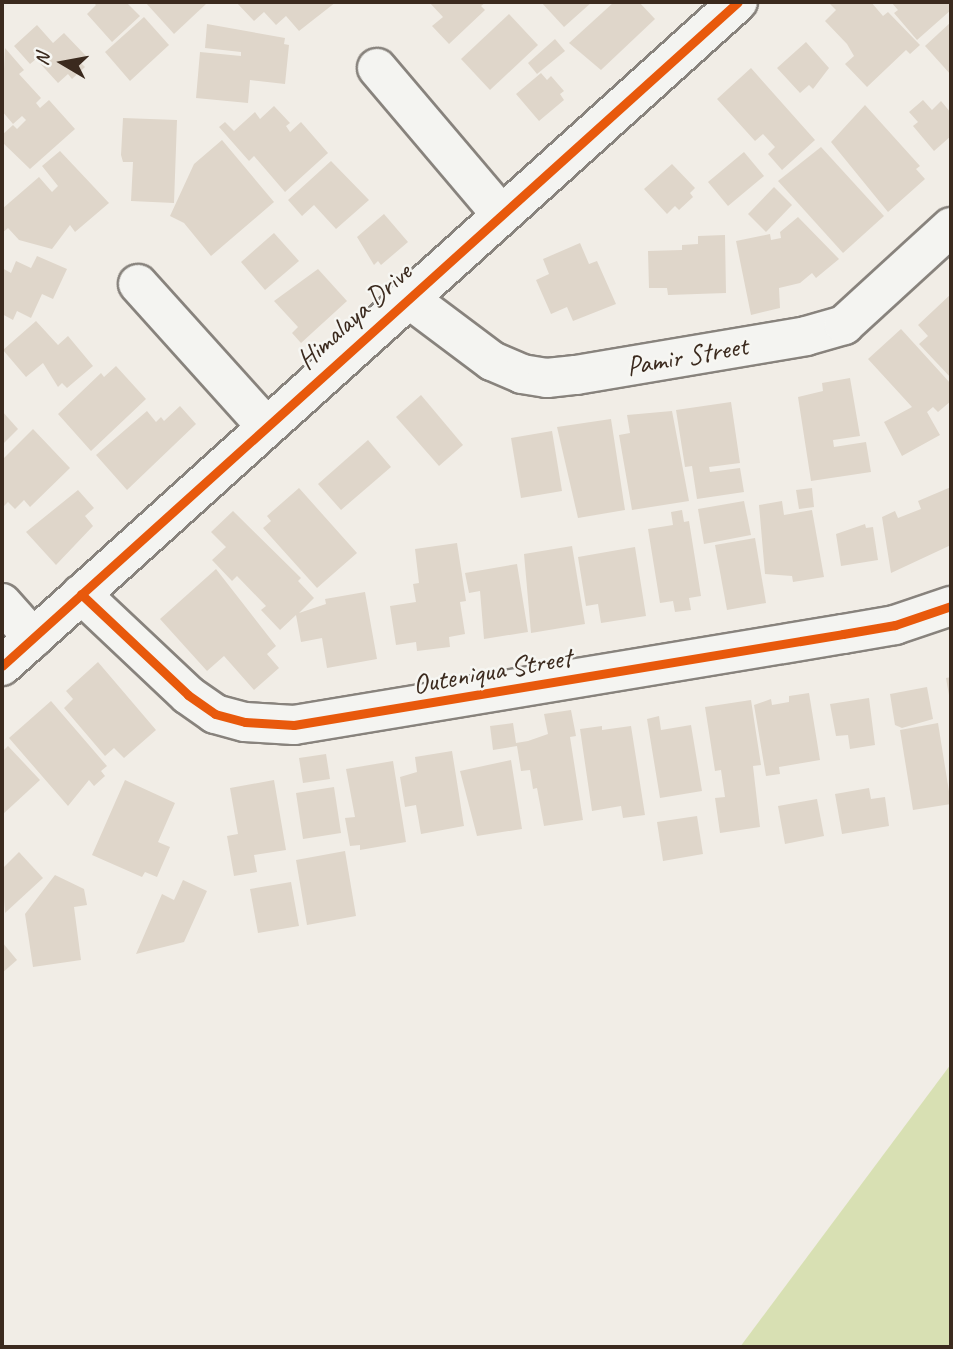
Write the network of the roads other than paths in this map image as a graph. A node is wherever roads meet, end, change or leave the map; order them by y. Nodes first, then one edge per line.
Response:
1 (738, 2) edge
2 (377, 68) dead end
3 (500, 213) junction
4 (951, 227) edge
5 (138, 284) dead end
6 (408, 298) junction
7 (266, 426) junction
8 (81, 594) junction
9 (2, 603) edge
10 (951, 606) edge
11 (33, 638) junction
12 (2, 666) edge

1 - 3 street, Himalaya Drive
2 - 3 street
3 - 6 street, Himalaya Drive
4 - 6 street, Pamir Street
5 - 7 street
6 - 7 street, Himalaya Drive
7 - 8 street, Himalaya Drive
8 - 10 street, Outeniqua Street
8 - 11 street, Himalaya Drive
9 - 11 street
11 - 12 street, Himalaya Drive

